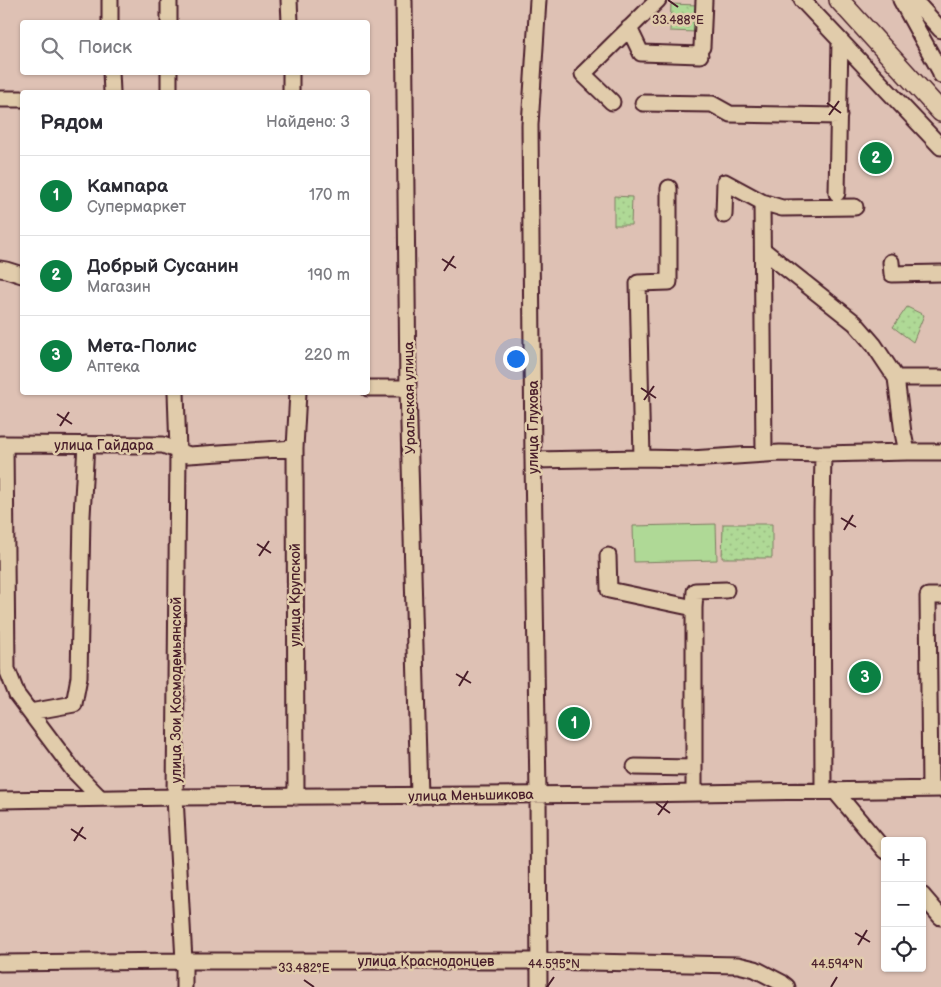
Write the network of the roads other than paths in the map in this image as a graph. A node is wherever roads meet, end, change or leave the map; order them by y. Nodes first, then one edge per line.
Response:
1 (110, 0) edge
2 (169, 0) edge
3 (289, 0) edge
4 (404, 0) edge
5 (538, 0) edge
6 (658, 0) edge
7 (704, 0) edge
8 (802, 0) edge
9 (839, 0) edge
10 (901, 0) edge
11 (921, 2) edge
12 (110, 20) edge
13 (169, 20) edge
14 (290, 20) edge
15 (629, 28) junction
16 (941, 30) edge
17 (840, 40) junction
18 (111, 75) edge
19 (169, 75) edge
20 (291, 75) edge
21 (941, 75) edge
22 (112, 90) edge
23 (169, 90) edge
24 (291, 90) edge
25 (0, 99) edge
26 (20, 99) edge
27 (612, 102) dead end
28 (643, 102) dead end
29 (941, 112) edge
30 (838, 116) junction
31 (941, 147) edge
32 (669, 188) dead end
33 (837, 193) dead end
34 (762, 202) junction
35 (855, 207) dead end
36 (724, 215) dead end
37 (763, 250) junction
38 (891, 262) dead end
39 (0, 269) edge
40 (941, 273) edge
41 (20, 274) edge
42 (896, 378) junction
43 (941, 378) edge
44 (370, 388) edge
45 (408, 388) junction
46 (176, 395) edge
47 (298, 395) edge
48 (2, 444) edge
49 (86, 444) junction
50 (295, 448) junction
51 (178, 451) junction
52 (907, 452) junction
53 (941, 452) edge
54 (764, 454) junction
55 (823, 454) junction
56 (642, 458) junction
57 (533, 460) junction
58 (608, 556) dead end
59 (726, 590) dead end
60 (941, 596) edge
61 (694, 608) junction
62 (30, 712) junction
63 (634, 767) dead end
64 (694, 768) junction
65 (935, 789) edge
66 (829, 790) junction
67 (694, 793) junction
68 (538, 794) junction
69 (418, 796) junction
70 (175, 797) junction
71 (296, 797) junction
72 (100, 798) junction
73 (0, 800) edge
74 (881, 847) edge
75 (926, 900) edge
76 (941, 917) edge
77 (184, 960) junction
78 (539, 961) junction
79 (0, 963) edge
80 (184, 987) edge
81 (539, 987) edge
82 (787, 987) edge

1 - 12 street
2 - 13 street
3 - 14 street
4 - 45 street, Уральская улица
5 - 57 street, улица Глухова
6 - 15 street
7 - 15 street
8 - 17 street
9 - 29 main road
10 - 21 street
11 - 16 street
15 - 27 street
17 - 30 street
17 - 31 street
18 - 22 street
19 - 23 street
20 - 24 street
25 - 26 street
28 - 30 street
30 - 33 street
32 - 56 street
34 - 35 street
34 - 36 street
34 - 37 street
37 - 42 street
37 - 54 street
38 - 40 street
39 - 41 street
42 - 43 street
42 - 52 street
44 - 45 street
45 - 69 street, Уральская улица
46 - 51 street, улица Зои Космодемьянской
47 - 50 street, улица Крупской
48 - 49 street, улица Гайдара
48 - 62 street
49 - 51 street, улица Гайдара
49 - 62 street
50 - 51 street, улица Гайдара
50 - 71 street, улица Крупской
51 - 70 street, улица Зои Космодемьянской
52 - 53 street
52 - 55 street
54 - 55 street
54 - 56 street
55 - 66 street
56 - 57 street
57 - 68 street, улица Глухова
58 - 61 street
59 - 61 street
60 - 65 street
61 - 64 street
62 - 72 street
63 - 64 street
64 - 67 street
65 - 66 street, улица Меньшикова
66 - 67 street, улица Меньшикова
66 - 74 street
67 - 68 street, улица Меньшикова
68 - 69 street, улица Меньшикова
68 - 78 street, улица Глухова
69 - 71 street, улица Меньшикова
70 - 71 street, улица Меньшикова
70 - 72 street, улица Меньшикова
70 - 77 street, улица Зои Космодемьянской
72 - 73 street, улица Меньшикова
75 - 76 street
77 - 78 street, улица Краснодонцев
77 - 79 street, улица Краснодонцев
77 - 80 street, улица Зои Космодемьянской
78 - 81 street, улица Глухова
78 - 82 street, улица Краснодонцев

